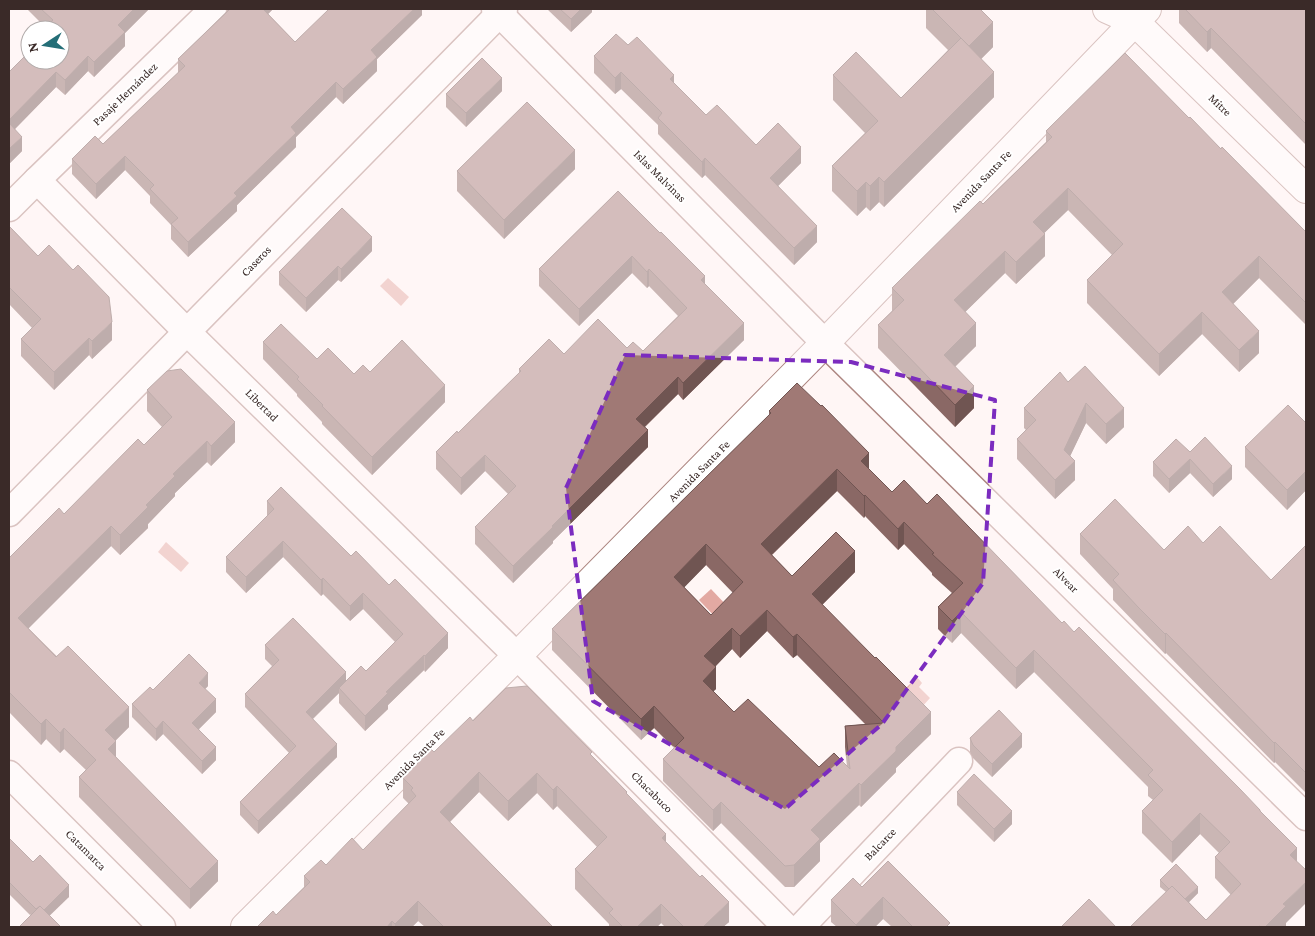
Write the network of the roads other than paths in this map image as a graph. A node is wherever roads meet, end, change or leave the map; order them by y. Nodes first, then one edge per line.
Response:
1 (213, 9) edge
2 (1108, 9) edge
3 (499, 10) edge
4 (1137, 13) edge
5 (37, 180) junction
6 (1306, 189) edge
7 (9, 208) edge
8 (187, 332) junction
9 (825, 343) junction
10 (9, 514) edge
11 (517, 656) junction
12 (959, 761) dead end
13 (9, 774) edge
14 (1306, 817) edge
15 (162, 927) edge
16 (245, 927) edge
17 (786, 927) edge
18 (801, 927) edge

1 - 5 street, Pasaje Hernández
2 - 4 main road, Mitre
3 - 8 street, Caseros
3 - 9 street, Islas Malvinas
4 - 6 main road, Mitre
4 - 9 main road, Avenida Santa Fe
5 - 7 street
5 - 8 street, Libertad
8 - 10 street, Caseros
8 - 11 street, Libertad
9 - 11 main road, Avenida Santa Fe
9 - 14 street, Alvear
11 - 16 main road, Avenida Santa Fe
11 - 17 street, Chacabuco
12 - 18 street, Balcarce
13 - 15 street, Catamarca

